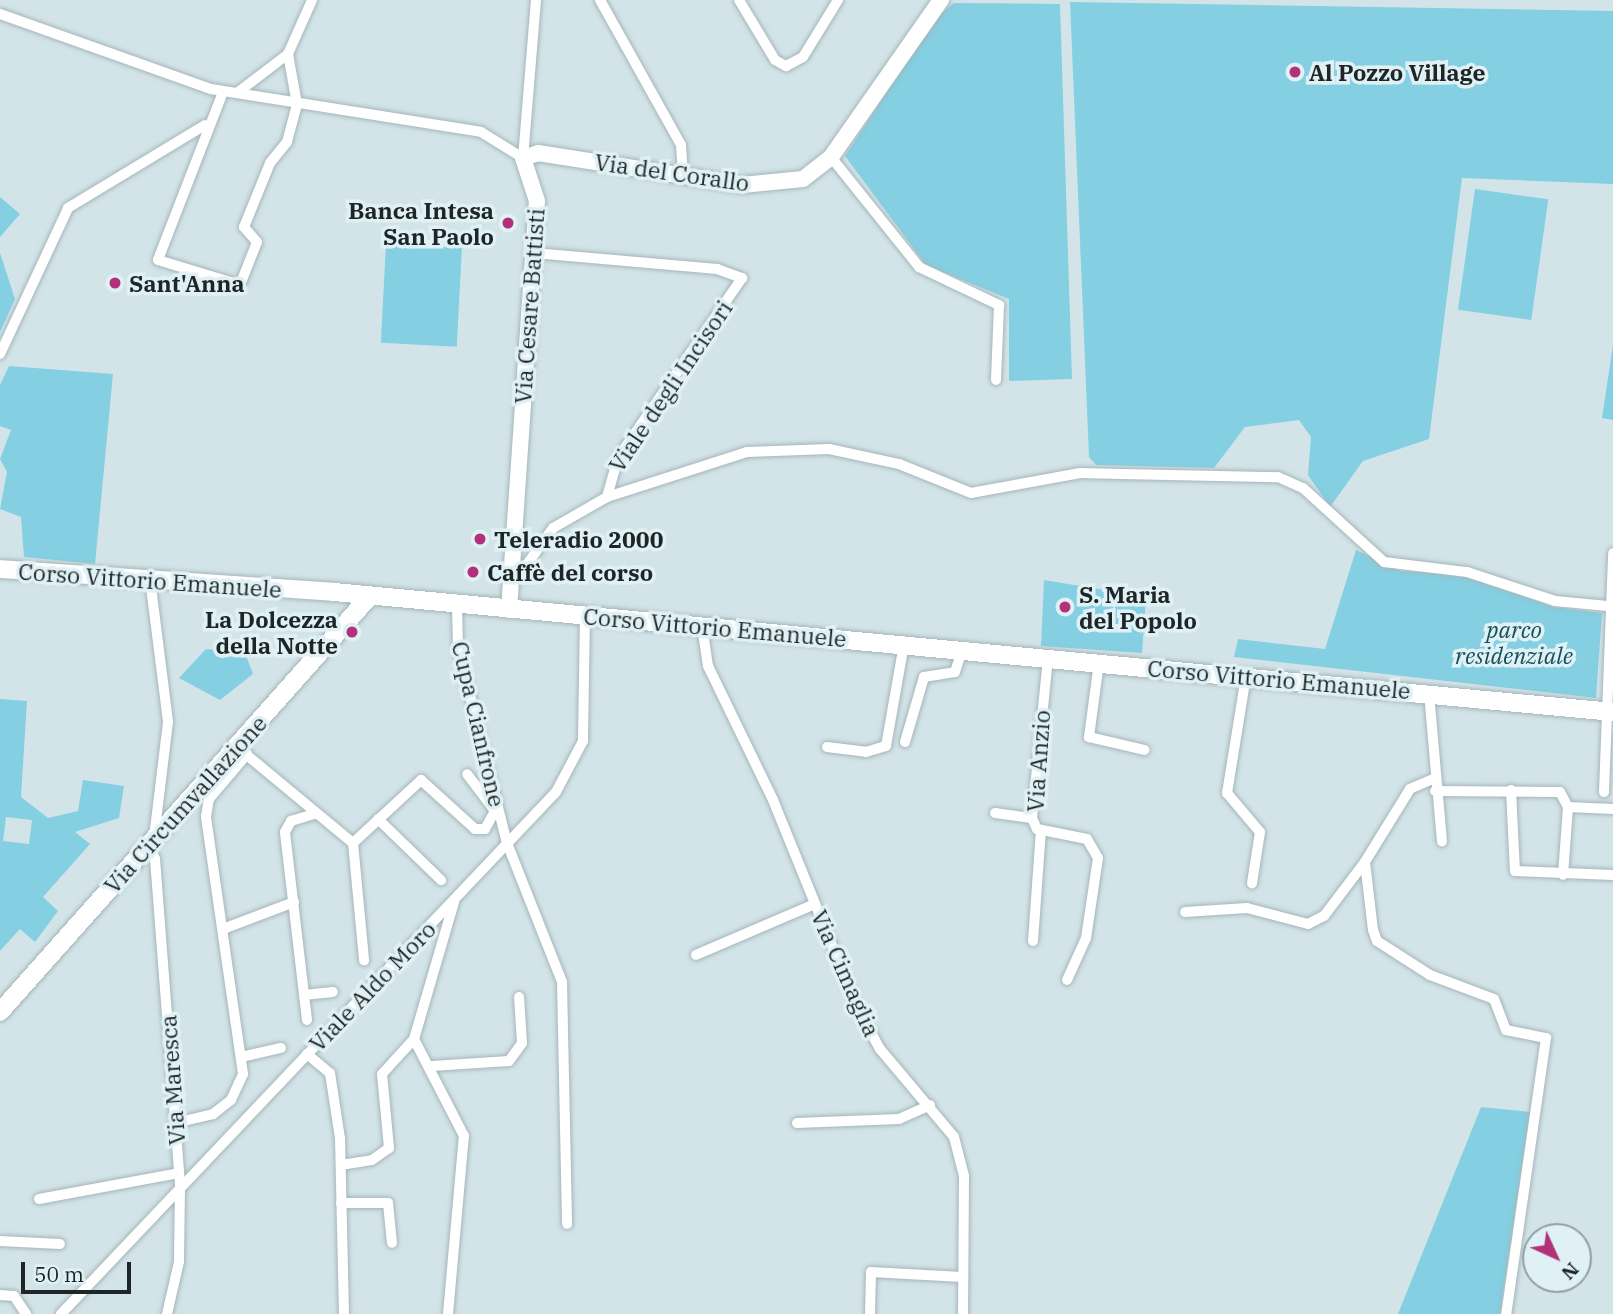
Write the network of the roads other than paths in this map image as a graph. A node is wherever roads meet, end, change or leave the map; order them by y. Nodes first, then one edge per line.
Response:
1 (312, 0) edge
2 (536, 0) edge
3 (600, 0) edge
4 (739, 0) edge
5 (838, 0) edge
6 (941, 0) edge
7 (0, 14) edge
8 (288, 54) junction
9 (223, 92) junction
10 (237, 93) junction
11 (297, 104) junction
12 (205, 125) junction
13 (831, 157) junction
14 (523, 158) junction
15 (683, 174) junction
16 (534, 253) junction
17 (0, 354) edge
18 (996, 380) dead end
19 (607, 497) junction
20 (1613, 553) edge
21 (0, 569) edge
22 (150, 579) junction
23 (510, 588) junction
24 (370, 596) junction
25 (457, 605) junction
26 (1608, 606) junction
27 (509, 610) junction
28 (585, 615) junction
29 (702, 626) junction
30 (904, 644) junction
31 (962, 650) junction
32 (1048, 658) junction
33 (1099, 662) junction
34 (1246, 676) junction
35 (1429, 693) junction
36 (1609, 712) edge
37 (905, 742) dead end
38 (827, 747) dead end
39 (242, 750) junction
40 (1145, 750) dead end
41 (467, 774) dead end
42 (1434, 785) junction
43 (1511, 790) junction
44 (1604, 792) dead end
45 (1569, 807) junction
46 (1613, 809) edge
47 (995, 813) dead end
48 (314, 814) dead end
49 (379, 818) junction
50 (1032, 818) junction
51 (1041, 831) junction
52 (1442, 841) dead end
53 (151, 843) junction
54 (507, 843) junction
55 (353, 844) junction
56 (1364, 862) junction
57 (1563, 875) junction
58 (1613, 875) edge
59 (441, 880) dead end
60 (1252, 883) dead end
61 (455, 898) junction
62 (293, 902) junction
63 (815, 904) junction
64 (1185, 912) dead end
65 (223, 929) junction
66 (1033, 941) dead end
67 (696, 955) dead end
68 (364, 960) dead end
69 (1067, 980) dead end
70 (333, 992) dead end
71 (304, 995) junction
72 (519, 997) dead end
73 (0, 1012) edge
74 (307, 1020) dead end
75 (415, 1039) junction
76 (281, 1048) dead end
77 (307, 1054) junction
78 (241, 1057) junction
79 (432, 1066) junction
80 (930, 1105) junction
81 (175, 1123) junction
82 (797, 1123) dead end
83 (341, 1165) junction
84 (179, 1173) junction
85 (180, 1187) junction
86 (39, 1199) dead end
87 (341, 1203) junction
88 (567, 1224) dead end
89 (0, 1241) edge
90 (392, 1243) dead end
91 (60, 1244) dead end
92 (962, 1277) junction
93 (0, 1295) edge
94 (26, 1314) edge
95 (61, 1314) edge
96 (167, 1314) edge
97 (344, 1314) edge
98 (448, 1314) edge
99 (870, 1314) edge
100 (963, 1314) edge
101 (1506, 1314) edge

1 - 8 street
2 - 14 street
3 - 15 street
4 - 5 street
6 - 13 street, Via del Corallo
7 - 9 street
8 - 10 street
8 - 11 street
9 - 10 street
9 - 12 street
10 - 11 street
11 - 12 street
11 - 14 street
12 - 17 street
13 - 15 street, Via del Corallo
13 - 18 street
14 - 15 street, Via del Corallo
14 - 16 street, Via Cesare Battisti
16 - 19 street, Viale degli Incisori
16 - 23 street, Via Cesare Battisti
19 - 23 street
19 - 26 street
20 - 26 street
21 - 22 main road, Corso Vittorio Emanuele
22 - 24 main road, Corso Vittorio Emanuele
22 - 53 street, Via Maresca
23 - 27 street, Via Cesare Battisti
24 - 25 main road, Corso Vittorio Emanuele
24 - 39 main road, Via Circumvallazione
25 - 27 main road, Corso Vittorio Emanuele
25 - 54 street, Cupa Cianfrone
26 - 36 street
27 - 28 main road, Corso Vittorio Emanuele
28 - 29 main road, Corso Vittorio Emanuele
28 - 54 street, Viale Aldo Moro
29 - 30 main road, Corso Vittorio Emanuele
29 - 63 street, Via Cimaglia
30 - 31 main road, Corso Vittorio Emanuele
30 - 38 street
31 - 32 main road, Corso Vittorio Emanuele
31 - 37 street
32 - 33 main road, Corso Vittorio Emanuele
32 - 50 street, Via Anzio
33 - 34 main road, Corso Vittorio Emanuele
33 - 40 street
34 - 35 main road, Corso Vittorio Emanuele
34 - 60 street
35 - 36 main road, Corso Vittorio Emanuele
35 - 42 street, Corso Vittorio Emanuele
36 - 44 street
39 - 53 main road, Via Circumvallazione
39 - 55 street
39 - 65 street
41 - 49 street
42 - 43 street
42 - 52 street, Corso Vittorio Emanuele
42 - 56 street
43 - 45 street
43 - 57 street
45 - 46 street
45 - 57 street
47 - 50 street
48 - 62 street
49 - 55 street
49 - 59 street
50 - 51 street, Via Anzio
51 - 66 street
51 - 69 street, Via Anzio
53 - 73 main road, Via Circumvallazione
53 - 81 street, Via Maresca
54 - 61 street, Viale Aldo Moro
54 - 88 street, Cupa Cianfrone
55 - 68 street
56 - 64 street
56 - 101 street
57 - 58 street
61 - 75 street
61 - 77 street, Viale Aldo Moro
62 - 65 street
62 - 71 street
63 - 67 street
63 - 80 street, Via Cimaglia
65 - 78 street
70 - 71 street
71 - 74 street
72 - 79 street
75 - 79 street
75 - 83 street
76 - 78 street
77 - 83 street
77 - 85 street, Viale Aldo Moro
78 - 81 street
79 - 98 street
80 - 82 street
80 - 92 street, Via Cimaglia
81 - 84 street, Via Maresca
83 - 87 street
84 - 85 street, Via Maresca
84 - 86 street
85 - 95 street, Viale Aldo Moro
85 - 96 street, Via Maresca
87 - 90 street
87 - 97 street
89 - 91 street
92 - 99 street
92 - 100 street, Via Cimaglia
93 - 94 street

